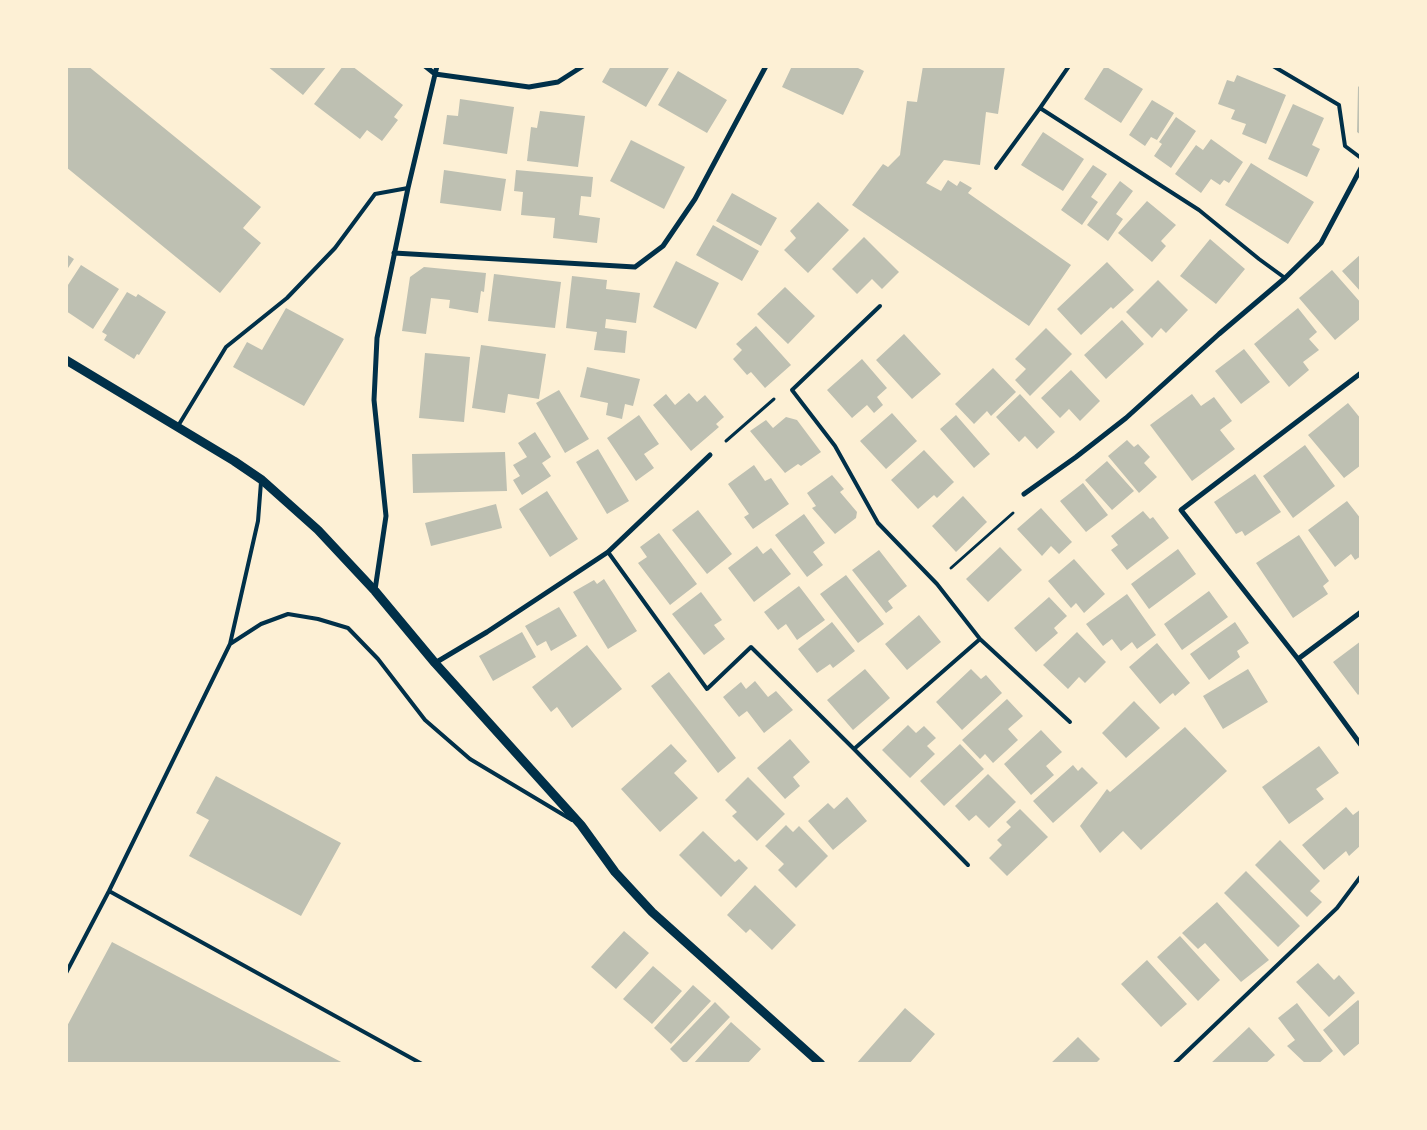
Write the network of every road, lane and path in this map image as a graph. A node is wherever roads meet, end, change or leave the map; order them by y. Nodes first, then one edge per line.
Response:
1 (425, 66) edge
2 (436, 66) edge
3 (583, 66) edge
4 (766, 66) edge
5 (1068, 66) edge
6 (1274, 66) edge
7 (434, 74) junction
8 (1040, 108) junction
9 (1361, 158) edge
10 (996, 168) dead end
11 (1361, 168) edge
12 (408, 188) junction
13 (394, 253) junction
14 (1285, 278) junction
15 (880, 306) dead end
16 (66, 360) edge
17 (1361, 373) edge
18 (792, 390) junction
19 (177, 427) junction
20 (710, 455) joint
21 (262, 480) junction
22 (1024, 494) dead end
23 (1012, 515) dead end
24 (608, 552) junction
25 (946, 573) dead end
26 (375, 591) junction
27 (1361, 612) edge
28 (980, 639) junction
29 (230, 644) junction
30 (1298, 659) junction
31 (435, 662) junction
32 (1070, 722) dead end
33 (1361, 745) edge
34 (854, 749) junction
35 (581, 825) junction
36 (968, 865) dead end
37 (1361, 876) edge
38 (109, 891) junction
39 (66, 973) edge
40 (422, 1064) edge
41 (821, 1064) edge
42 (1174, 1064) edge

1 - 7 street
2 - 7 street
3 - 7 street
4 - 13 street
5 - 8 lane
6 - 9 lane
7 - 12 street
8 - 10 lane
8 - 14 lane
11 - 14 street
12 - 13 street
12 - 19 lane
13 - 26 street
14 - 22 street
15 - 18 lane
16 - 19 street
17 - 30 street
18 - 20 path
18 - 28 lane
19 - 21 street
20 - 24 street
21 - 26 street
21 - 29 lane
23 - 25 path
24 - 31 street
24 - 34 lane
26 - 31 street
27 - 30 street
28 - 32 lane
28 - 34 lane
29 - 35 lane
29 - 38 lane
30 - 33 street
31 - 35 street
34 - 36 lane
35 - 41 street
37 - 42 lane
38 - 39 lane
38 - 40 lane

